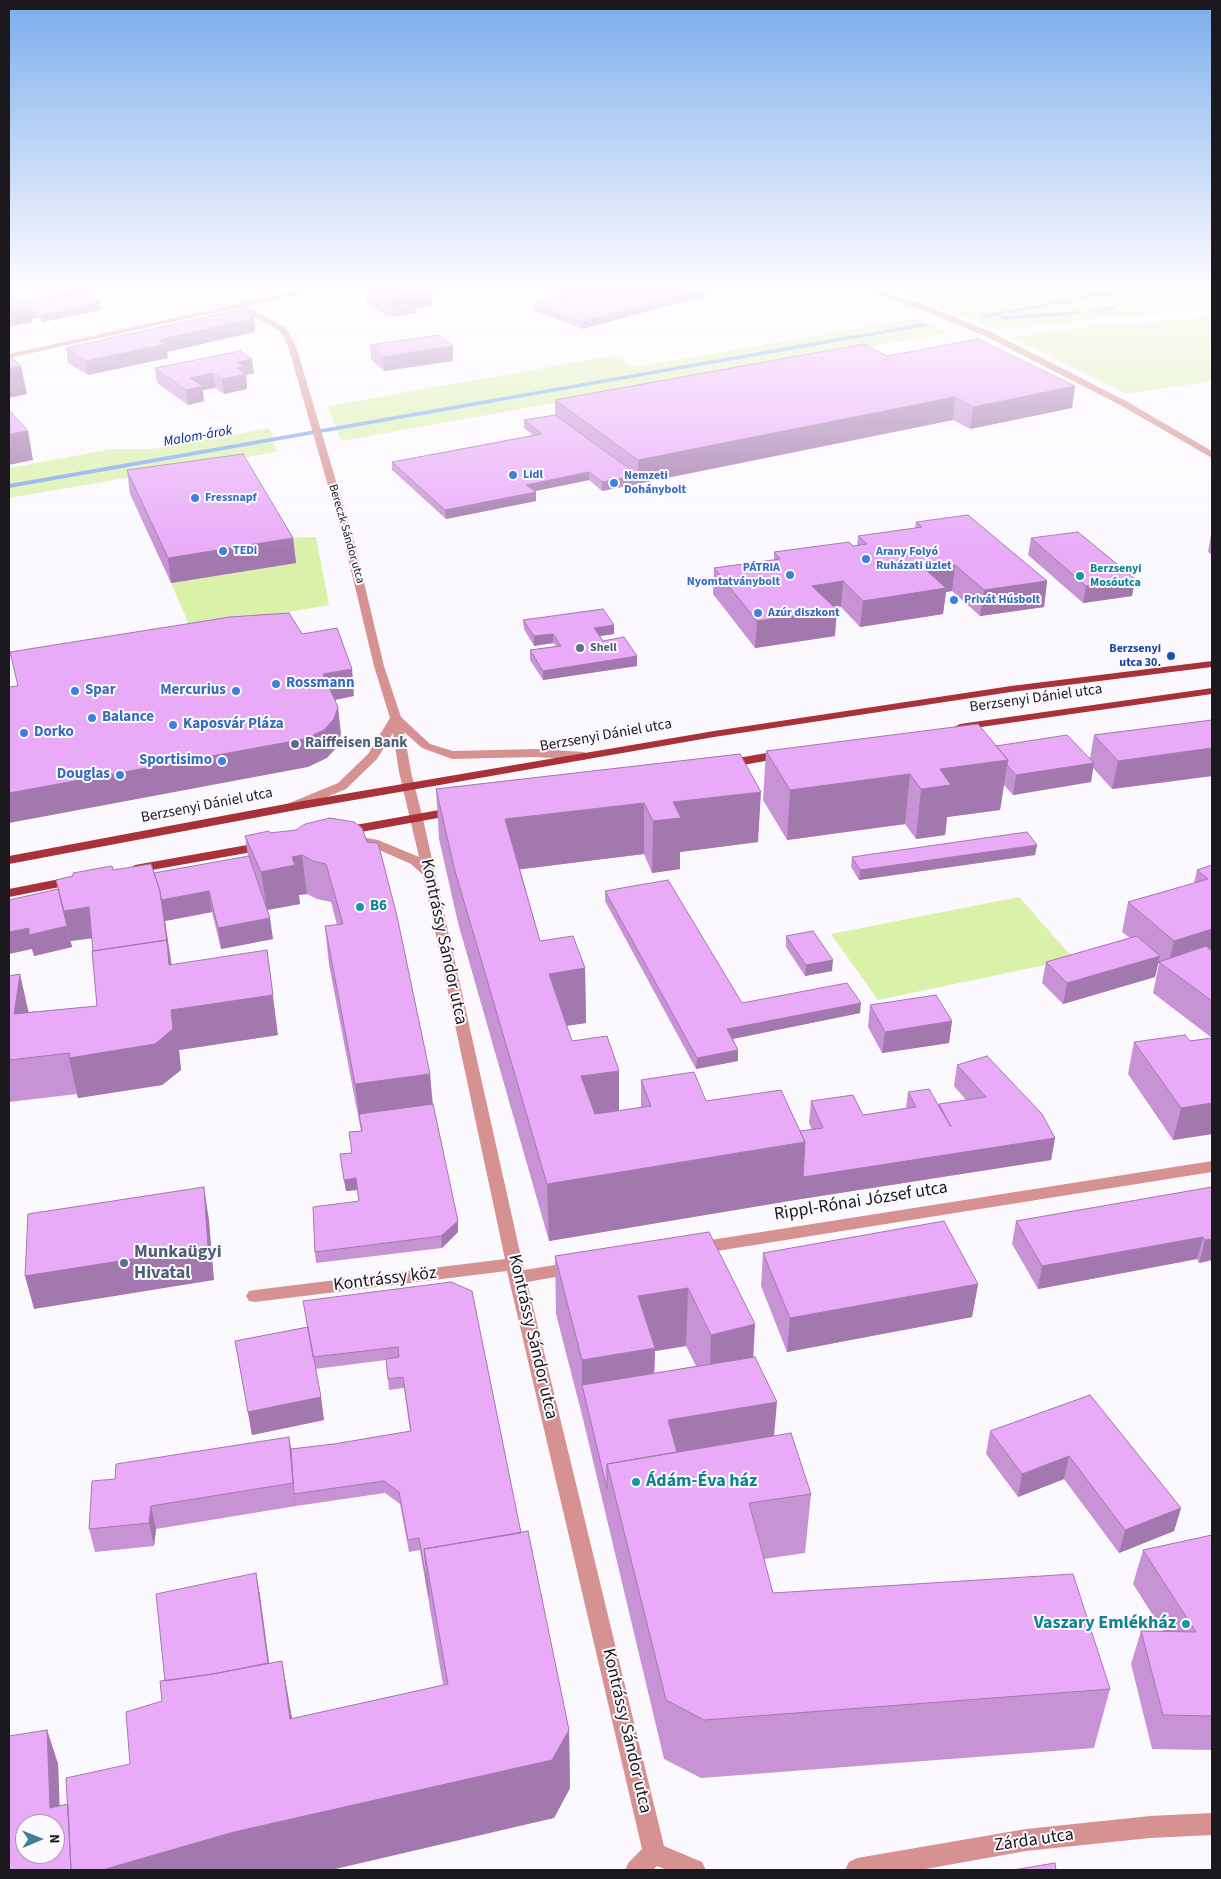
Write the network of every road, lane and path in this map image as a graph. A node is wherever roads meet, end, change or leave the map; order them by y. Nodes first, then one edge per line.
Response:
1 (300, 375) edge
2 (1067, 375) edge
3 (1212, 455) edge
4 (1212, 664) edge
5 (1212, 691) edge
6 (396, 718) junction
7 (952, 728) edge
8 (796, 752) edge
9 (584, 756) junction
10 (711, 766) edge
11 (410, 787) junction
12 (290, 806) junction
13 (465, 810) edge
14 (417, 818) junction
15 (330, 836) joint
16 (274, 844) edge
17 (9, 860) edge
18 (118, 872) edge
19 (428, 872) junction
20 (89, 878) edge
21 (9, 892) edge
22 (1212, 1166) edge
23 (683, 1250) edge
24 (585, 1266) edge
25 (515, 1270) junction
26 (255, 1296) dead end
27 (1212, 1824) edge
28 (654, 1854) junction
29 (637, 1870) edge
30 (694, 1870) edge
31 (857, 1870) edge

1 - 6 street, Bereczk Sándor utca
2 - 3 street
4 - 9 main road, Berzsenyi Dániel utca
5 - 7 main road, Berzsenyi Dániel utca
6 - 9 street
6 - 11 street, Bereczk Sándor utca
6 - 12 street
8 - 10 main road
9 - 11 main road, Berzsenyi Dániel utca
11 - 12 main road, Berzsenyi Dániel utca
11 - 14 street, Kontrássy Sándor utca
12 - 17 main road, Berzsenyi Dániel utca
13 - 14 main road
14 - 15 main road
14 - 19 street, Kontrássy Sándor utca
15 - 19 street
16 - 18 main road
19 - 25 street, Kontrássy Sándor utca
20 - 21 main road
22 - 23 street, Rippl-Rónai József utca
24 - 25 street
25 - 26 street, Kontrássy köz
25 - 28 street, Kontrássy Sándor utca
27 - 31 street, Zárda utca
28 - 29 street
28 - 30 street

